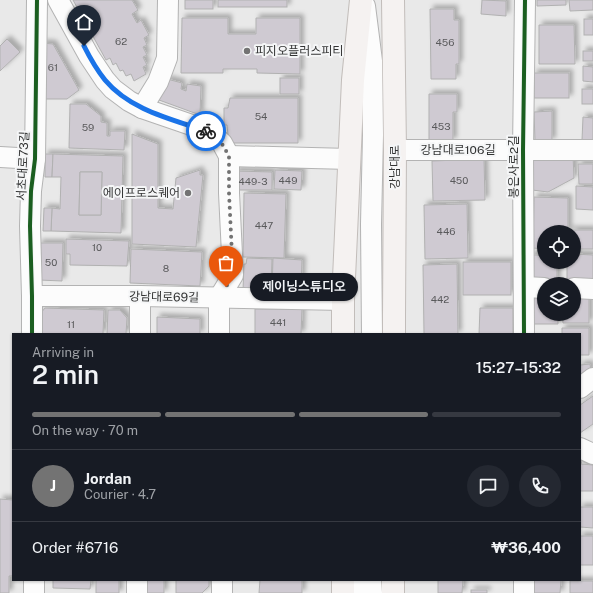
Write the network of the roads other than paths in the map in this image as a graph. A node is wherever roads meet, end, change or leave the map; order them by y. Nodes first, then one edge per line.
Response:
1 (37, 0) edge
2 (58, 0) edge
3 (168, 0) edge
4 (361, 0) edge
5 (364, 0) edge
6 (393, 0) edge
7 (525, 0) edge
8 (142, 108) junction
9 (395, 150) junction
10 (523, 150) junction
11 (593, 150) edge
12 (229, 156) junction
13 (0, 157) edge
14 (35, 159) junction
15 (350, 159) junction
16 (534, 287) edge
17 (581, 288) edge
18 (593, 289) edge
19 (32, 296) junction
20 (140, 296) junction
21 (219, 298) junction
22 (343, 300) junction
23 (393, 328) edge
24 (32, 333) edge
25 (140, 333) edge
26 (219, 333) edge
27 (343, 333) edge
28 (372, 333) edge
29 (524, 333) edge
30 (593, 378) edge
31 (581, 387) edge
32 (581, 448) edge
33 (593, 454) edge
34 (34, 581) edge
35 (138, 581) edge
36 (222, 581) edge
37 (343, 581) edge
38 (357, 581) edge
39 (372, 581) edge
40 (393, 581) edge
41 (524, 581) edge
42 (34, 593) edge
43 (137, 593) edge
44 (222, 593) edge
45 (343, 593) edge
46 (356, 593) edge
47 (372, 593) edge
48 (393, 593) edge
49 (524, 593) edge

1 - 14 street, 서초대로73길
2 - 8 street
3 - 8 street
4 - 15 main road
5 - 28 street
6 - 9 main road, 강남대로
7 - 10 street, 봉은사로2길
8 - 12 street
9 - 10 street, 강남대로106길
9 - 23 main road, 강남대로
10 - 11 street, 강남대로106길
10 - 16 street, 봉은사로2길
12 - 15 street
12 - 21 street
13 - 14 street
14 - 19 street, 서초대로73길
15 - 22 main road
16 - 29 street, 봉은사로2길
17 - 18 street
19 - 20 street, 강남대로69길
19 - 24 street, 서초대로73길
20 - 21 street, 강남대로69길
20 - 25 street
21 - 22 street, 강남대로69길
21 - 26 street
22 - 27 main road
30 - 31 street
32 - 33 street
34 - 42 street
35 - 43 street
36 - 44 street
37 - 45 main road
38 - 46 street
39 - 47 street
40 - 48 main road
41 - 49 street

